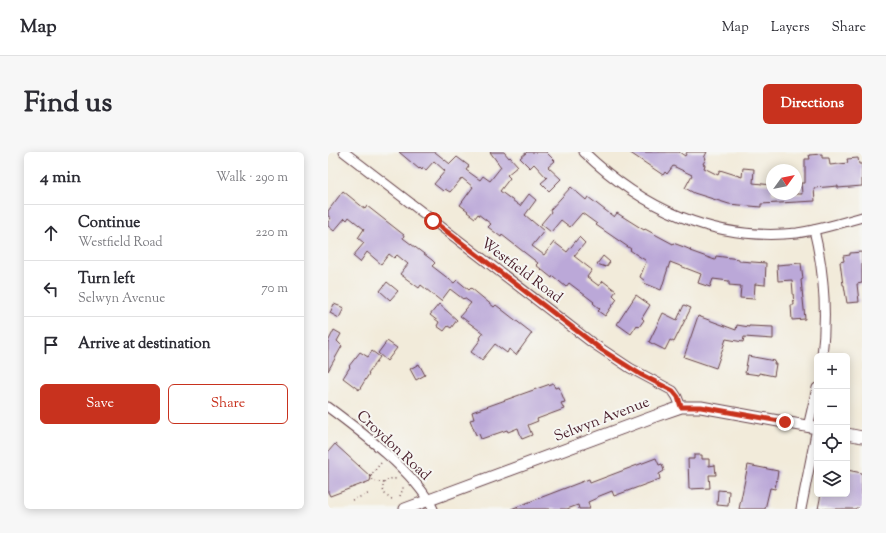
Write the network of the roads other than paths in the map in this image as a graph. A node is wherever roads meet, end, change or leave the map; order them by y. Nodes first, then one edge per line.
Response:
1 (344, 152) edge
2 (584, 152) edge
3 (862, 217) edge
4 (814, 230) junction
5 (822, 353) edge
6 (817, 389) edge
7 (681, 407) junction
8 (328, 408) edge
9 (814, 425) edge
10 (814, 428) edge
11 (850, 435) edge
12 (862, 437) edge
13 (431, 505) edge
14 (405, 509) edge
15 (801, 509) edge

1 - 7 street, Westfield Road
2 - 4 street
3 - 4 street
4 - 5 street
6 - 9 street
7 - 10 street, Selwyn Avenue
7 - 13 street, Selwyn Avenue
8 - 13 street, Croydon Road
10 - 15 street
11 - 12 street
13 - 14 street, Selwyn Avenue

